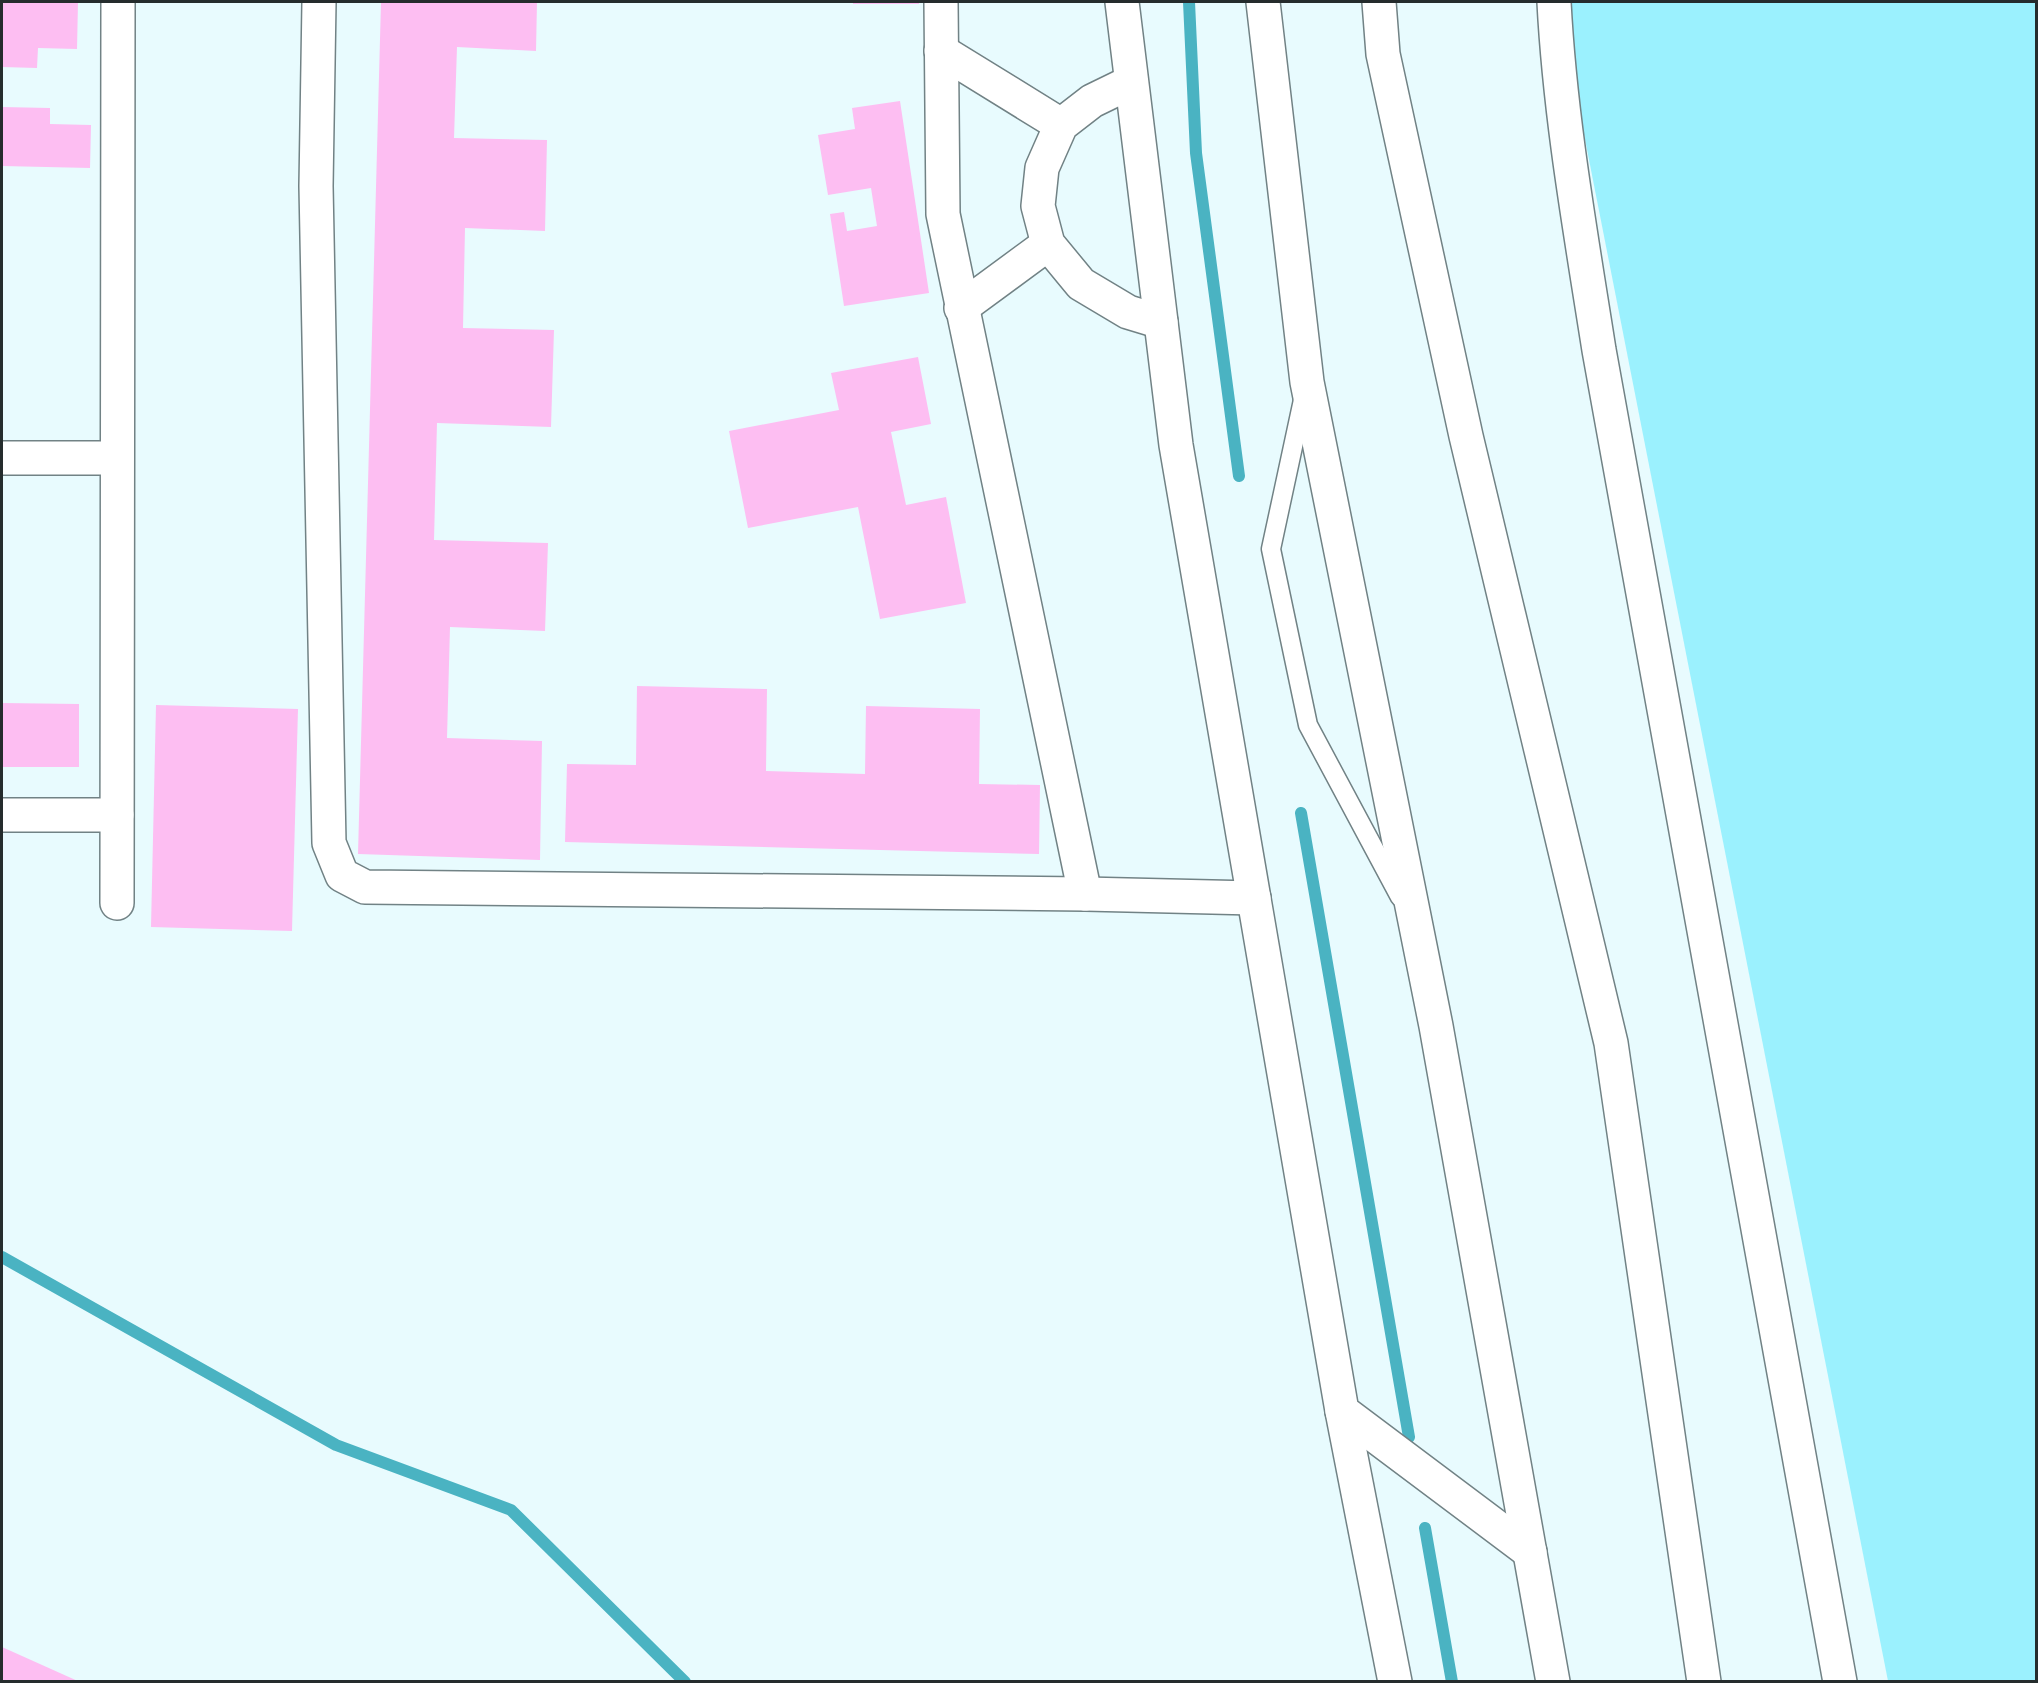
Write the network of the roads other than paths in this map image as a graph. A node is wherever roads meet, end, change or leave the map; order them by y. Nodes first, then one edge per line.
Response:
1 (117, 2) edge
2 (319, 2) edge
3 (941, 2) edge
4 (1122, 2) edge
5 (1263, 2) edge
6 (1379, 2) edge
7 (1554, 2) edge
8 (941, 51) junction
9 (1131, 82) junction
10 (1060, 125) junction
11 (1048, 244) junction
12 (961, 308) junction
13 (1161, 322) junction
14 (1307, 382) junction
15 (2, 458) edge
16 (117, 458) junction
17 (2, 815) edge
18 (117, 815) junction
19 (1085, 894) junction
20 (1254, 898) junction
21 (117, 903) dead end
22 (1416, 927) junction
23 (1342, 1411) junction
24 (1530, 1552) junction
25 (1395, 1682) edge
26 (1553, 1682) edge
27 (1704, 1682) edge
28 (1840, 1682) edge

1 - 16 street
2 - 19 street
3 - 8 street
4 - 9 street
5 - 14 street
6 - 27 street
7 - 28 street
8 - 10 street
8 - 12 street
9 - 10 street
9 - 13 street
10 - 11 street
11 - 12 street
11 - 13 street
12 - 19 street
13 - 20 street
14 - 22 street
14 - 22 lane
15 - 16 street
16 - 18 street
17 - 18 street
18 - 21 street
19 - 20 street
20 - 23 street
22 - 24 street
23 - 24 street
23 - 25 street
24 - 26 street

